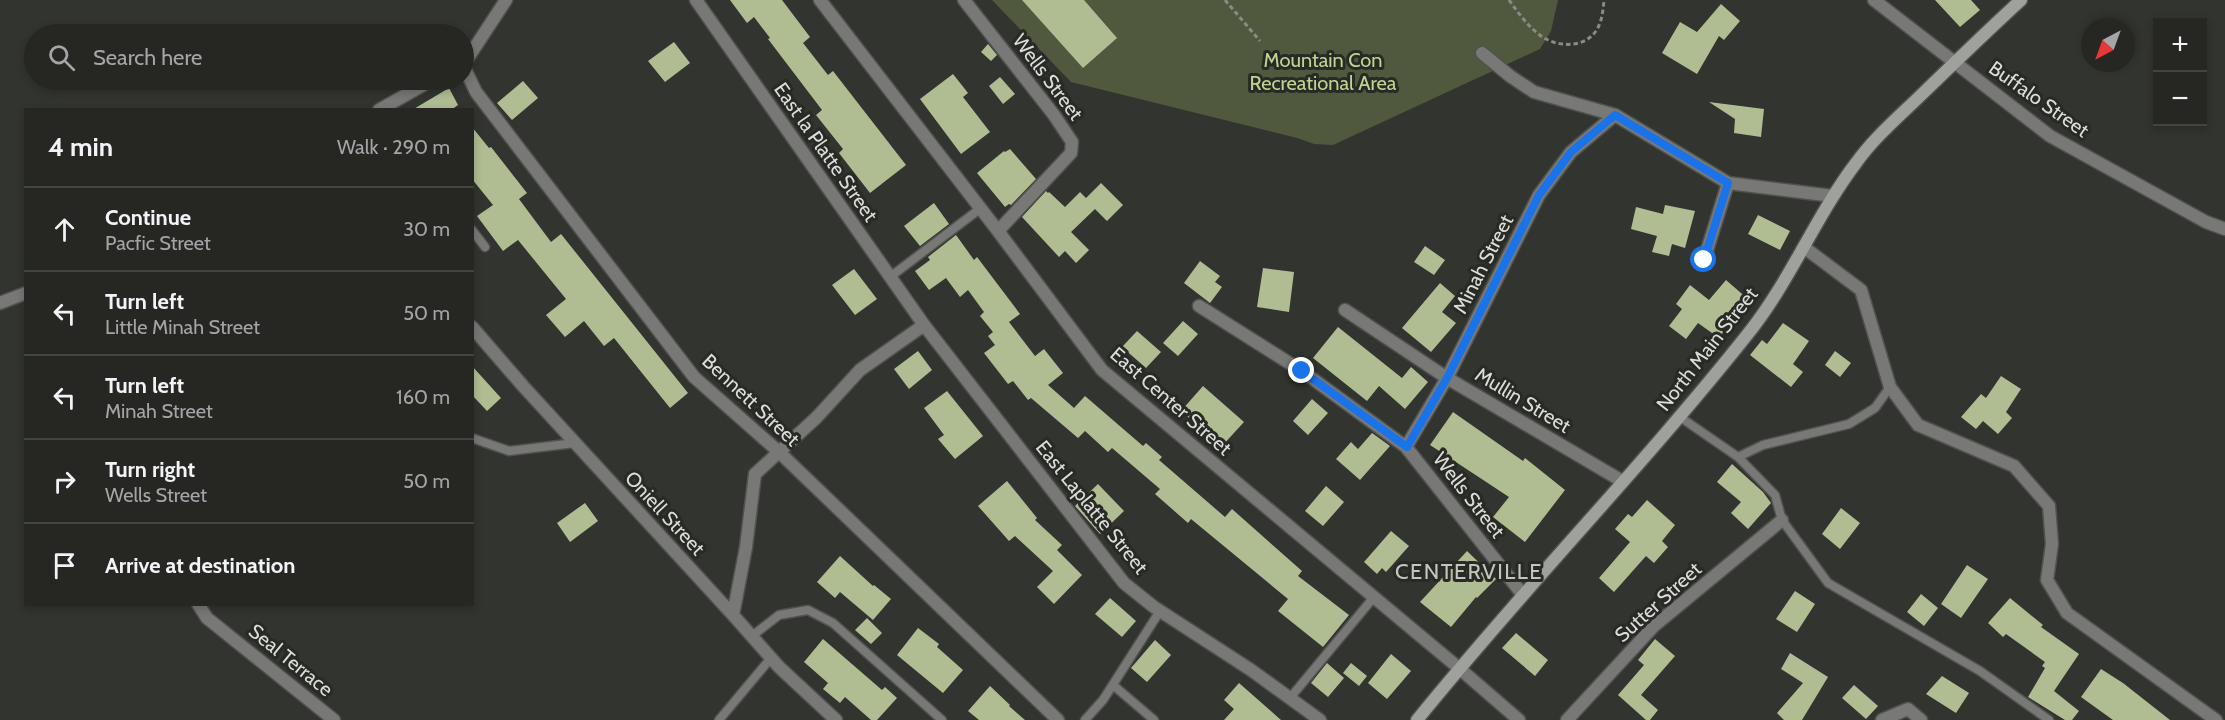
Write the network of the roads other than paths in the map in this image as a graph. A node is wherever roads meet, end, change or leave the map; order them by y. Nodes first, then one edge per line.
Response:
1 (506, 0) edge
2 (696, 0) edge
3 (819, 0) edge
4 (964, 0) edge
5 (1874, 0) edge
6 (2021, 0) edge
7 (474, 50) edge
8 (1482, 52) dead end
9 (1954, 61) junction
10 (474, 88) edge
11 (416, 90) edge
12 (386, 108) edge
13 (1615, 115) junction
14 (1728, 183) junction
15 (1833, 196) junction
16 (981, 208) junction
17 (2225, 229) edge
18 (998, 231) junction
19 (474, 233) edge
20 (485, 247) dead end
21 (1805, 248) junction
22 (1704, 260) dead end
23 (890, 277) junction
24 (24, 294) edge
25 (0, 303) edge
26 (1199, 306) dead end
27 (1345, 310) dead end
28 (924, 325) junction
29 (474, 329) edge
30 (1447, 378) junction
31 (1890, 387) junction
32 (1680, 417) junction
33 (474, 439) edge
34 (574, 443) junction
35 (1407, 447) junction
36 (779, 452) junction
37 (1738, 457) junction
38 (1622, 481) junction
39 (1782, 520) junction
40 (1523, 595) junction
41 (1374, 597) junction
42 (199, 606) edge
43 (1160, 611) junction
44 (733, 615) junction
45 (752, 636) junction
46 (771, 658) junction
47 (1460, 669) junction
48 (1113, 685) junction
49 (1290, 698) junction
50 (334, 720) edge
51 (719, 720) edge
52 (836, 720) edge
53 (942, 720) edge
54 (1058, 720) edge
55 (1085, 720) edge
56 (1154, 720) edge
57 (1320, 720) edge
58 (1416, 720) edge
59 (1519, 720) edge
60 (1567, 720) edge
61 (1882, 720) edge
62 (1921, 720) edge
63 (2049, 720) edge
64 (2216, 720) edge

1 - 7 street
2 - 23 street, East la Platte Street
3 - 16 street, East Center Street
4 - 18 street, Wells Street
5 - 9 street, Buffalo Street
6 - 9 main road, North Main Street
8 - 13 street
9 - 15 main road, North Main Street
9 - 17 street, Buffalo Street
10 - 36 street, Bennett Street
11 - 12 street
13 - 14 street
13 - 30 street, Minah Street
14 - 15 street
14 - 22 street
15 - 21 main road, North Main Street
16 - 18 street, East Center Street
16 - 23 lane
18 - 41 street, East Center Street
19 - 20 lane
21 - 31 street
21 - 32 main road, North Main Street
23 - 28 street, East la Platte Street
24 - 25 street
26 - 35 street, Wells Street
27 - 30 street, Mullin Street
28 - 36 street
28 - 43 street, East Laplatte Street
29 - 34 street, Oniell Street
30 - 35 street, Minah Street
30 - 38 street, Mullin Street
31 - 37 lane
31 - 64 street
32 - 37 lane
32 - 38 main road, North Main Street
33 - 34 lane
34 - 44 street, Oniell Street
35 - 40 street, Wells Street
36 - 44 street
36 - 54 street, Bennett Street
37 - 39 lane
38 - 40 main road, North Main Street
39 - 60 street, Sutter Street
39 - 63 lane
40 - 47 main road, North Main Street
41 - 47 street, East Center Street
41 - 49 lane
42 - 50 street, Seal Terrace
43 - 48 lane
43 - 49 street, East Laplatte Street
44 - 45 street, Oniell Street
45 - 46 street, Oniell Street
45 - 53 lane
46 - 51 lane
46 - 52 street, Oniell Street
47 - 58 main road, North Main Street
47 - 59 street, East Center Street
48 - 55 lane
48 - 56 lane
49 - 57 street, East Laplatte Street
61 - 62 street

